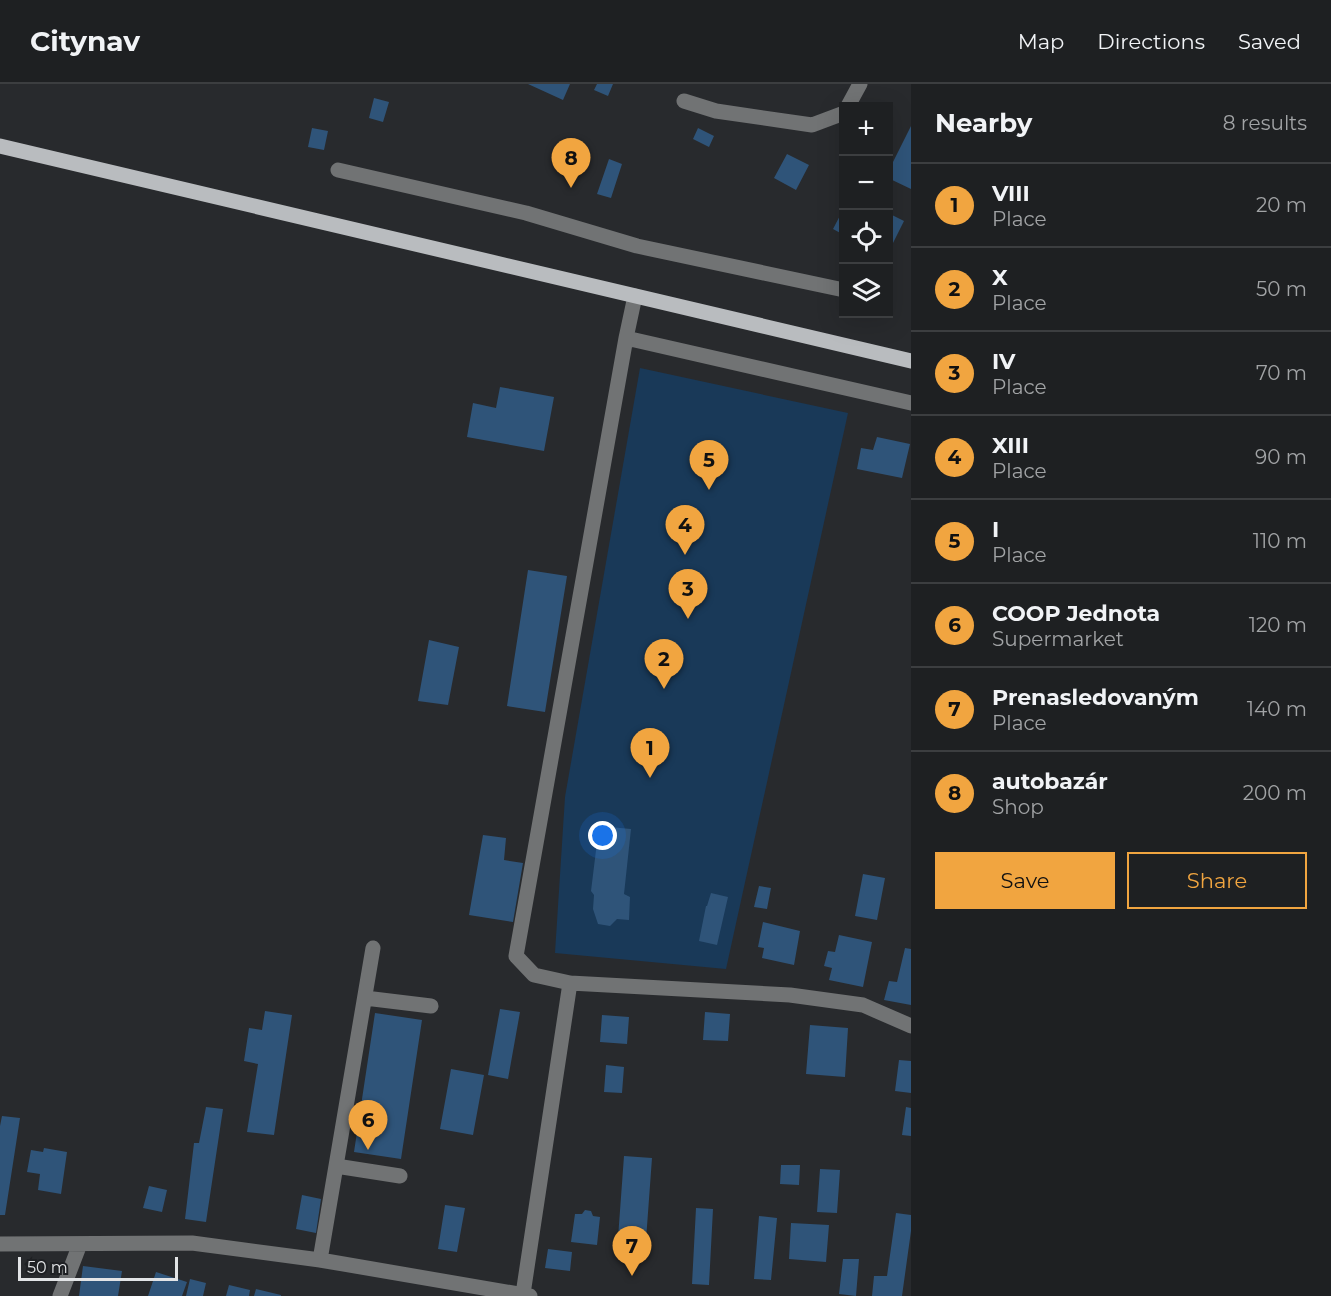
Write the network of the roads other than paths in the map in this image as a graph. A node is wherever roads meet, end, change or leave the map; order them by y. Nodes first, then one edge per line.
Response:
1 (860, 84) edge
2 (684, 101) dead end
3 (850, 102) edge
4 (839, 115) edge
5 (0, 146) edge
6 (338, 170) dead end
7 (839, 289) edge
8 (635, 296) junction
9 (626, 338) junction
10 (911, 361) edge
11 (911, 403) edge
12 (373, 948) dead end
13 (570, 983) junction
14 (365, 998) junction
15 (431, 1006) dead end
16 (911, 1026) edge
17 (336, 1166) junction
18 (400, 1176) dead end
19 (0, 1244) edge
20 (80, 1244) junction
21 (320, 1260) junction
22 (527, 1295) edge
23 (60, 1296) edge

1 - 3 street
2 - 4 street
5 - 8 main road
6 - 7 street
8 - 9 street
8 - 10 main road
9 - 11 street
9 - 13 street
12 - 14 street
13 - 16 street
13 - 22 street
14 - 15 street
14 - 17 street
17 - 18 street
17 - 21 street
19 - 20 street
20 - 21 street
20 - 23 street
21 - 22 street

